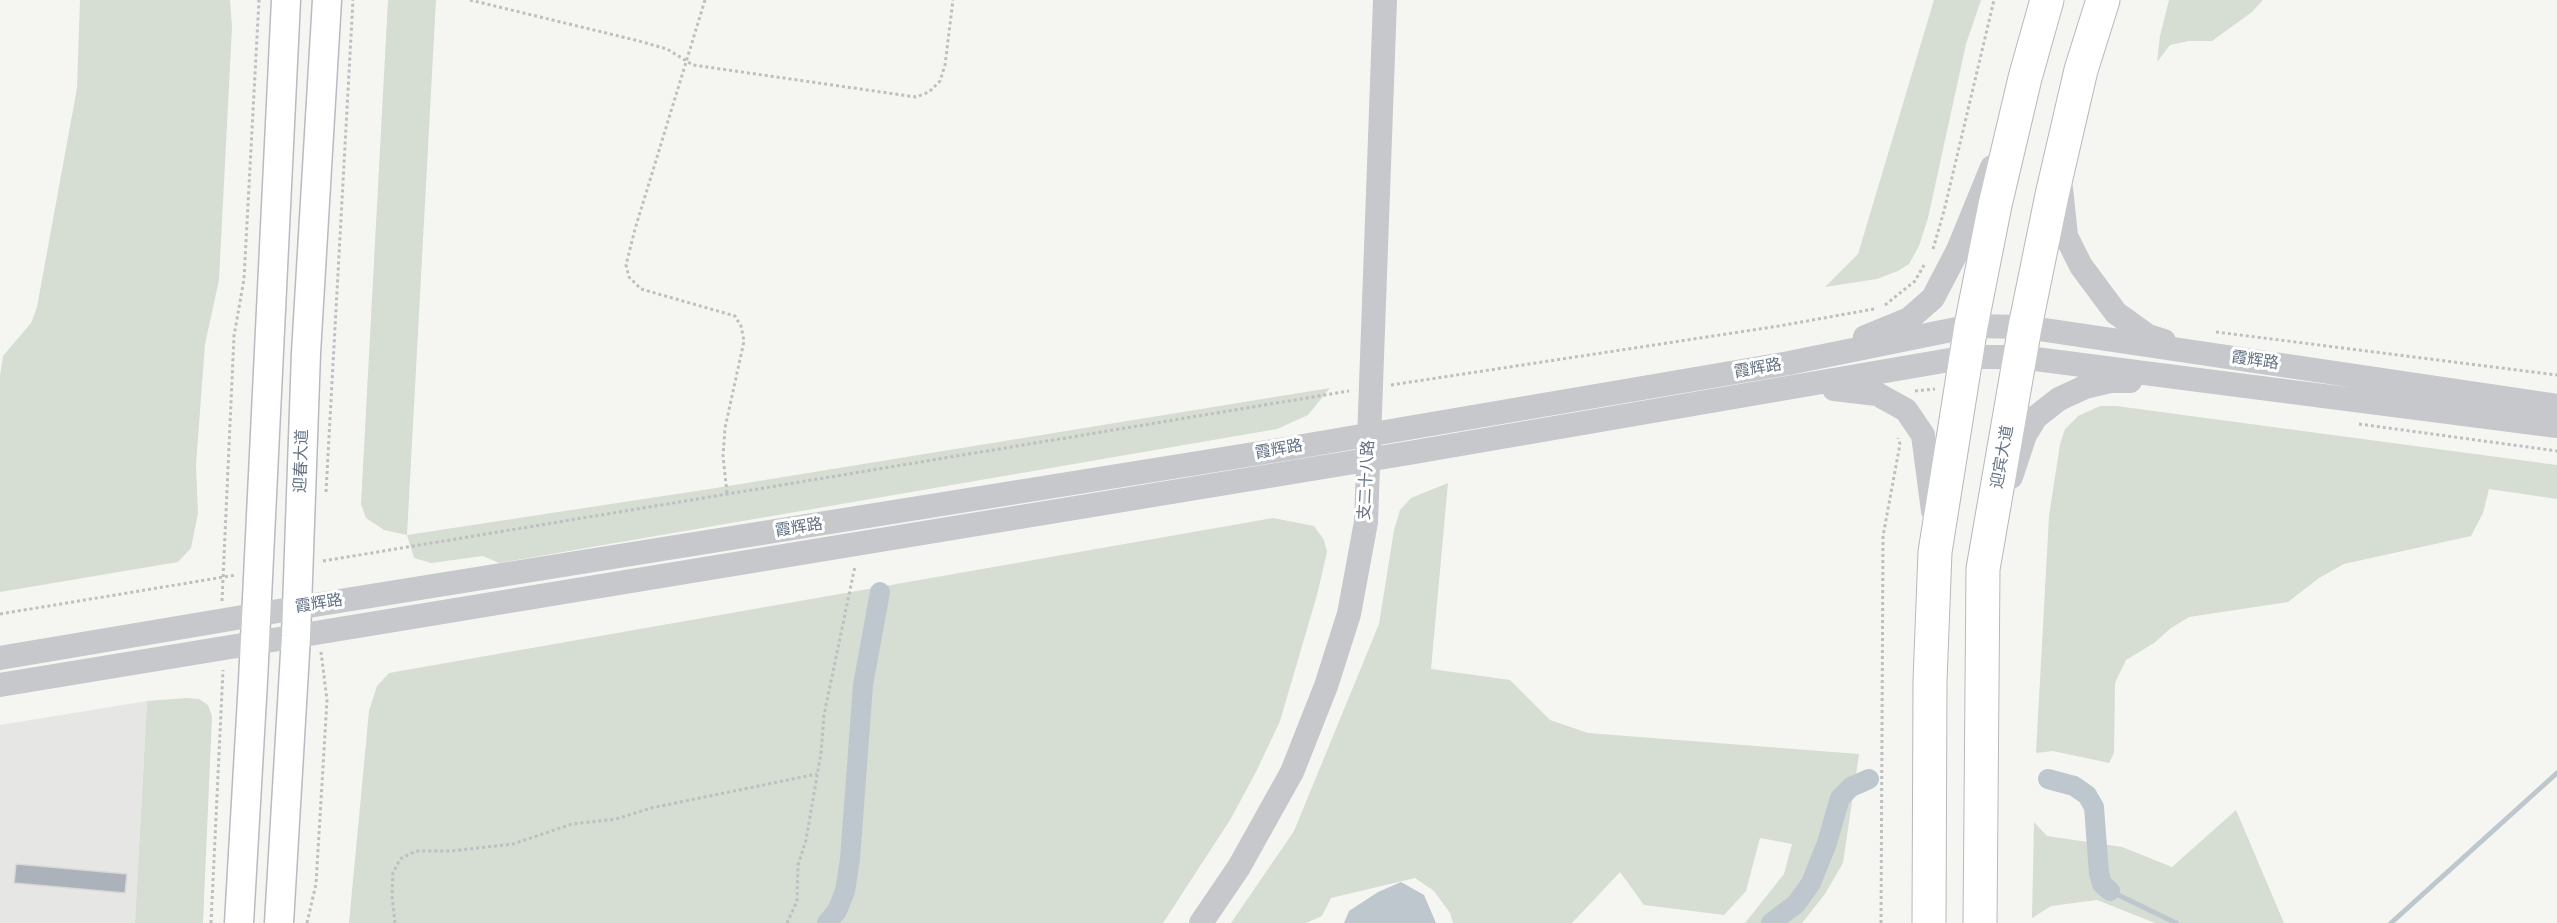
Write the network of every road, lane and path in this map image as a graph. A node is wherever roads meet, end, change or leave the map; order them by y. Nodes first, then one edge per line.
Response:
1 (259, 0) edge
2 (286, 0) edge
3 (327, 0) edge
4 (353, 0) edge
5 (470, 0) edge
6 (705, 0) edge
7 (953, 0) edge
8 (1385, 0) edge
9 (1994, 0) edge
10 (2103, 0) edge
11 (2044, 8) edge
12 (686, 61) junction
13 (2067, 133) junction
14 (1932, 253) dead end
15 (1926, 262) dead end
16 (1892, 306) dead end
17 (1881, 308) junction
18 (1971, 326) junction
19 (2216, 332) dead end
20 (2023, 342) junction
21 (2200, 353) junction
22 (1789, 363) junction
23 (1964, 372) junction
24 (2557, 375) edge
25 (2200, 380) junction
26 (1371, 388) junction
27 (1792, 388) junction
28 (1877, 394) junction
29 (2557, 406) edge
30 (2356, 423) dead end
31 (2557, 426) edge
32 (264, 433) junction
33 (303, 434) junction
34 (1369, 434) junction
35 (1896, 434) dead end
36 (2557, 451) edge
37 (1368, 460) junction
38 (727, 493) junction
39 (326, 501) dead end
40 (1935, 552) junction
41 (856, 561) dead end
42 (310, 563) junction
43 (1983, 569) junction
44 (258, 571) junction
45 (222, 578) junction
46 (0, 614) edge
47 (256, 615) junction
48 (223, 621) junction
49 (302, 625) junction
50 (254, 644) junction
51 (224, 649) junction
52 (0, 658) edge
53 (0, 685) edge
54 (817, 774) junction
55 (246, 791) junction
56 (286, 793) junction
57 (211, 923) edge
58 (238, 923) edge
59 (279, 923) edge
60 (307, 923) edge
61 (395, 923) edge
62 (787, 923) edge
63 (1201, 923) edge
64 (1881, 923) edge
65 (1929, 923) edge
66 (1980, 923) edge

1 - 45 path
2 - 32 main road
3 - 33 main road, 迎春大道
4 - 39 path
5 - 12 path
6 - 12 path
7 - 12 path
8 - 26 street, 支二十八路
9 - 14 path
10 - 13 highway, 迎宾大道
11 - 18 highway
11 - 22 street
12 - 38 path
13 - 20 highway, 迎宾大道
13 - 21 street
15 - 17 path
16 - 17 path
17 - 26 path
18 - 20 street, 霞辉路
18 - 22 street, 霞辉路
18 - 23 highway
19 - 24 path
20 - 21 street, 霞辉路
20 - 23 street, 霞辉路
20 - 25 street, 霞辉路
20 - 43 highway, 迎宾大道
21 - 29 street, 霞辉路
22 - 34 street, 霞辉路
23 - 27 street, 霞辉路
23 - 28 path
23 - 40 highway
25 - 31 street, 霞辉路
25 - 43 street
26 - 34 street, 支二十八路
26 - 38 path
27 - 28 street
27 - 37 street, 霞辉路
28 - 40 street
30 - 36 path
32 - 33 main road
32 - 44 main road
33 - 42 main road, 迎春大道
34 - 37 street, 支二十八路
34 - 49 street, 霞辉路
35 - 64 path
37 - 49 street, 霞辉路
37 - 63 street, 支二十八路
38 - 42 path
40 - 65 highway
41 - 54 path
42 - 49 main road, 迎春大道
42 - 49 path
43 - 66 highway, 迎宾大道
44 - 45 path
44 - 47 main road
45 - 46 path
45 - 48 path
47 - 48 street, 霞辉路
47 - 49 street, 霞辉路
47 - 50 main road
48 - 52 street, 霞辉路
49 - 50 street, 霞辉路
49 - 56 main road, 迎春大道
49 - 60 path
50 - 51 street, 霞辉路
50 - 55 main road
51 - 53 street, 霞辉路
51 - 57 path
54 - 61 path
54 - 62 path
55 - 56 main road
55 - 58 main road
56 - 59 main road, 迎春大道

